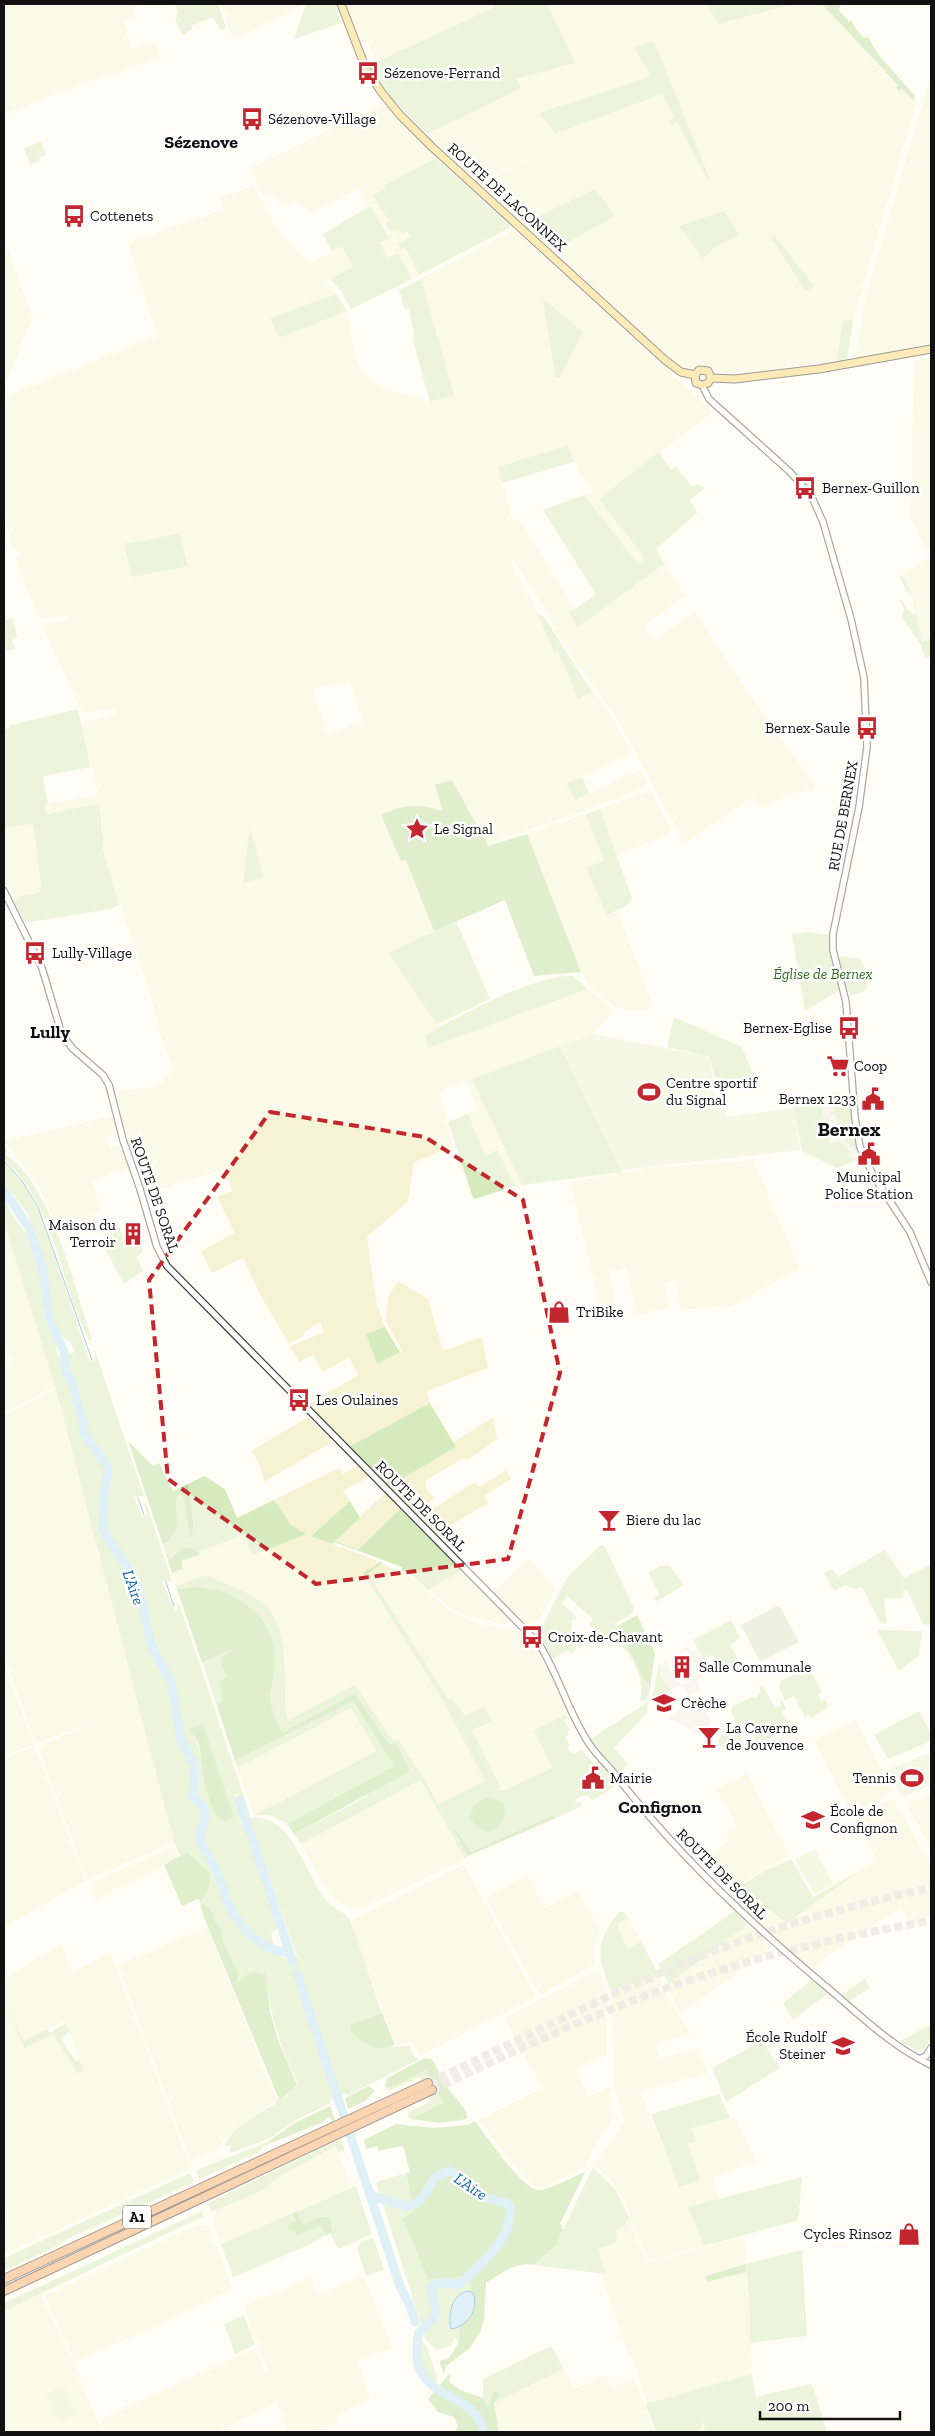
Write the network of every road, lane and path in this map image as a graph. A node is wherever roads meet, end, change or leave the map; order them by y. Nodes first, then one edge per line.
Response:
1 (341, 4) edge
2 (931, 349) edge
3 (694, 375) junction
4 (711, 378) junction
5 (702, 385) junction
6 (4, 891) edge
7 (931, 1282) edge
8 (931, 2048) edge
9 (919, 2059) junction
10 (931, 2065) edge
11 (430, 2086) tunnel mouth
12 (338, 2130) junction
13 (4, 2279) edge
14 (4, 2291) edge

1 - 3 main road, ROUTE DE LACONNEX
2 - 4 main road, ROUTE DE LACONNEX
3 - 4 main road, ROUTE DE LACONNEX
3 - 5 main road, ROUTE DE LACONNEX
4 - 5 main road
5 - 7 street, RUE DE BERNEX
6 - 9 street, ROUTE DE SORAL
8 - 9 street
9 - 10 street, ROUTE DE SORAL
11 - 12 highway, A1
12 - 13 highway, A1
12 - 14 highway, A1

